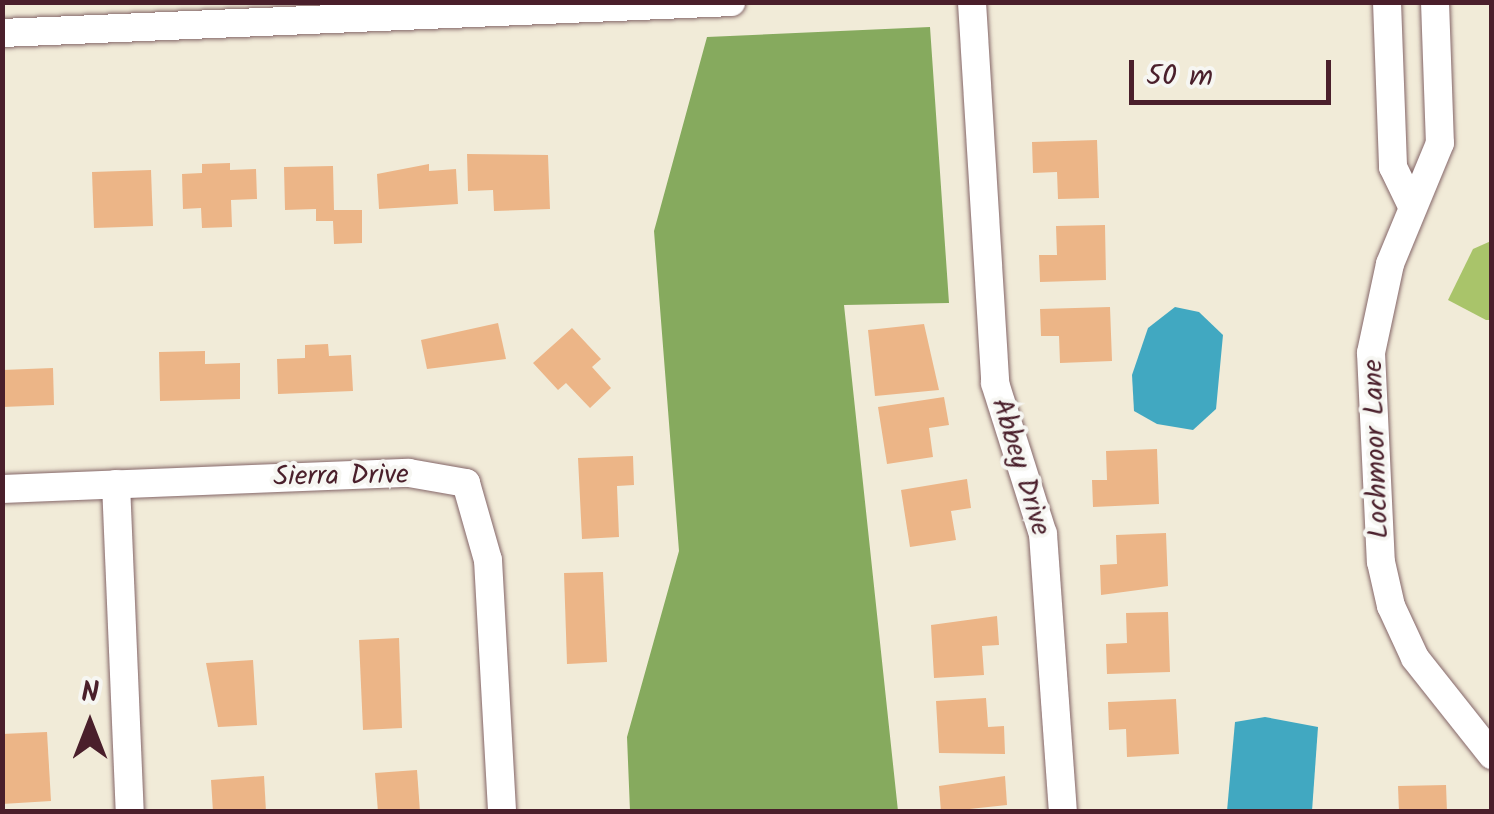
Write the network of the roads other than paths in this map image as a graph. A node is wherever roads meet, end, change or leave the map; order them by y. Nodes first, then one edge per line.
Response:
1 (730, 2) edge
2 (972, 2) edge
3 (1388, 2) edge
4 (1435, 2) edge
5 (2, 33) edge
6 (1411, 204) junction
7 (116, 484) junction
8 (2, 490) edge
9 (1492, 754) edge
10 (130, 812) edge
11 (502, 812) edge
12 (1063, 812) edge

1 - 5 street
2 - 12 street, Abbey Drive
3 - 6 street
4 - 6 street, Lochmoor Lane
6 - 9 street, Lochmoor Lane
7 - 8 street, Sierra Drive
7 - 10 street
7 - 11 street, Sierra Drive

